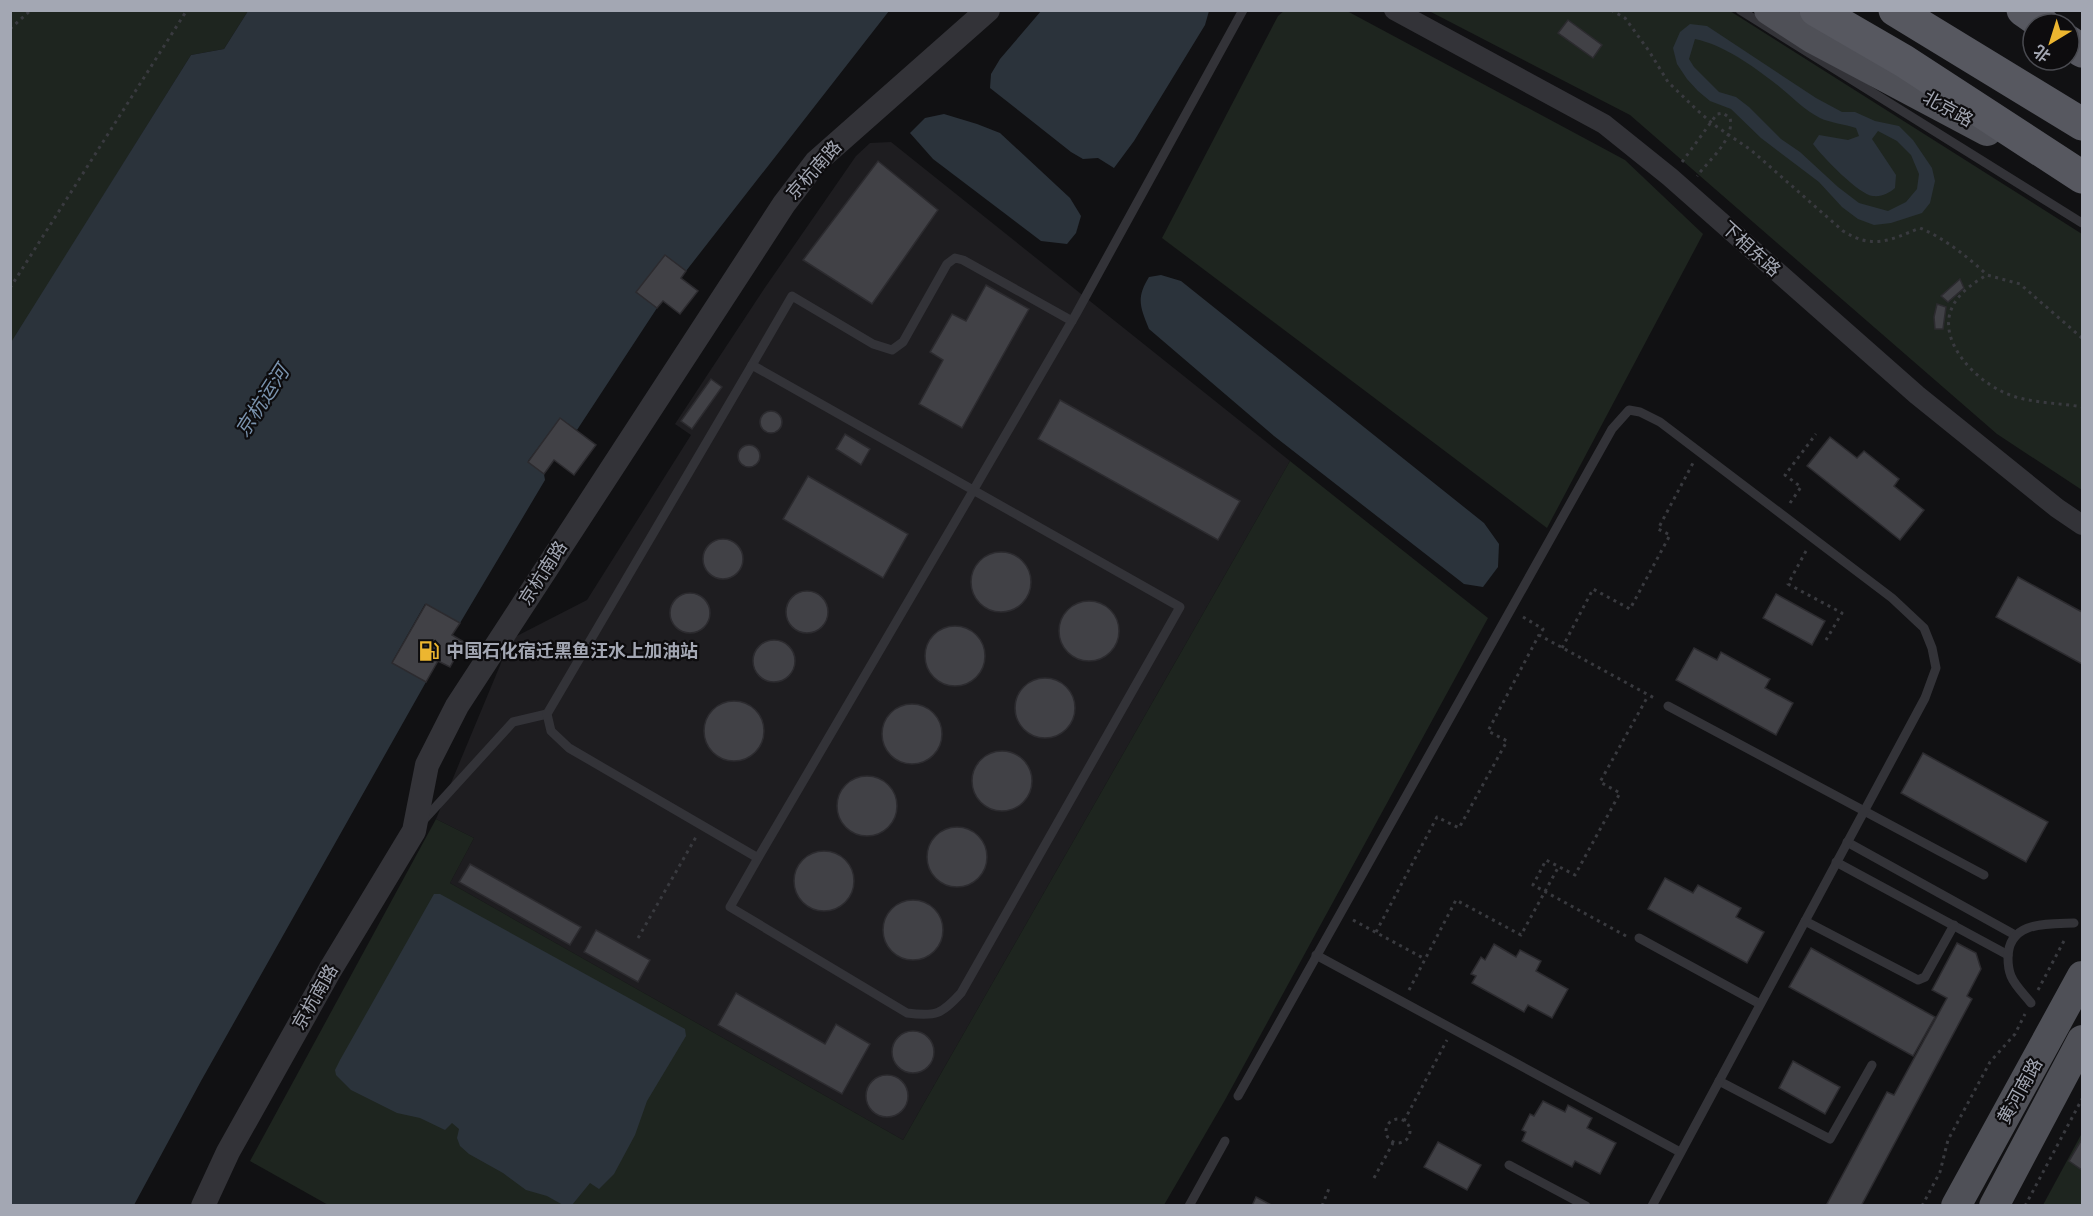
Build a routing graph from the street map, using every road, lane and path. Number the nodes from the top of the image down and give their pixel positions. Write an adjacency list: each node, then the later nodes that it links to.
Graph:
1 (31, 10): 10 (path)
2 (187, 10): 22 (path)
3 (988, 10): 44 (street, 京杭南路)
4 (1243, 10): 23 (lane)
5 (1394, 10): 33 (street, 下相东路)
6 (1611, 10): 12 (path)
7 (1740, 10): 11 (lane)
8 (1769, 10): 11 (main road, 北京路)
9 (1895, 10): 13 (highway)
10 (10, 29)
11 (1813, 34): 16 (highway); 18 (main road, 北京路); 19 (lane)
12 (1710, 121): 14 (path); 14 (path); 15 (path)
13 (2082, 124)
14 (1729, 135): 17 (path); 20 (path)
15 (1680, 164)
16 (2082, 177)
17 (1696, 178)
18 (2082, 182)
19 (2082, 223)
20 (1990, 276): 21 (path); 24 (path); 26 (path)
21 (1991, 283)
22 (10, 288)
23 (1072, 321): 27 (lane); 31 (lane)
24 (2082, 338)
25 (1966, 354): 26 (path)
26 (1963, 360): 28 (path)
27 (752, 365): 31 (lane); 41 (lane)
28 (2082, 407)
29 (1816, 434): 32 (path)
30 (1698, 453): 32 (lane); 35 (lane); 38 (path)
31 (973, 490): 46 (lane); 46 (lane)
32 (1781, 514): 34 (lane)
33 (2082, 525)
34 (1813, 538): 37 (path); 42 (lane)
35 (1509, 610): 36 (path); 51 (lane)
36 (1539, 635): 38 (path); 55 (path)
37 (1826, 640)
38 (1562, 648): 39 (path)
39 (1648, 696): 40 (path); 48 (path)
40 (1668, 706): 42 (lane)
41 (547, 714): 43 (lane); 44 (lane)
42 (1864, 811): 45 (lane); 49 (lane)
43 (703, 825): 46 (lane); 57 (path)
44 (414, 831): 79 (street, 京杭南路)
45 (1847, 842): 47 (lane); 56 (lane)
46 (758, 858)
47 (1836, 862): 52 (lane); 54 (lane)
48 (1558, 866): 50 (path); 50 (path)
49 (1984, 875)
50 (1544, 891): 58 (path); 61 (path)
51 (1340, 912): 55 (path); 60 (lane)
52 (1805, 921): 54 (lane); 65 (lane)
53 (2074, 922): 56 (lane); 64 (path)
54 (1954, 926): 59 (lane)
55 (1376, 932): 61 (path)
56 (2015, 935): 59 (lane)
57 (638, 938)
58 (1639, 938): 65 (lane)
59 (2008, 954): 64 (lane)
60 (1316, 956): 63 (lane); 70 (lane)
61 (1425, 959): 63 (path)
62 (2082, 976): 85 (main road, 黄河南路)
63 (1403, 1002): 66 (lane)
64 (2031, 1003): 84 (path)
65 (1760, 1004): 69 (lane)
66 (1453, 1029): 72 (path); 75 (lane)
67 (2082, 1040): 86 (main road, 黄河南路)
68 (1872, 1065): 69 (lane)
69 (1719, 1081): 75 (lane)
70 (1238, 1096)
71 (2082, 1099): 87 (path)
72 (1404, 1121): 74 (path); 74 (path)
73 (1226, 1142): 80 (lane)
74 (1394, 1142): 77 (path)
75 (1680, 1152): 83 (lane)
76 (1509, 1165): 82 (lane)
77 (1374, 1178)
78 (1330, 1186): 81 (path)
79 (203, 1206)
80 (1189, 1206)
81 (1322, 1206)
82 (1586, 1206)
83 (1652, 1206)
84 (1922, 1206)
85 (1956, 1206)
86 (1994, 1206)
87 (2025, 1206)

